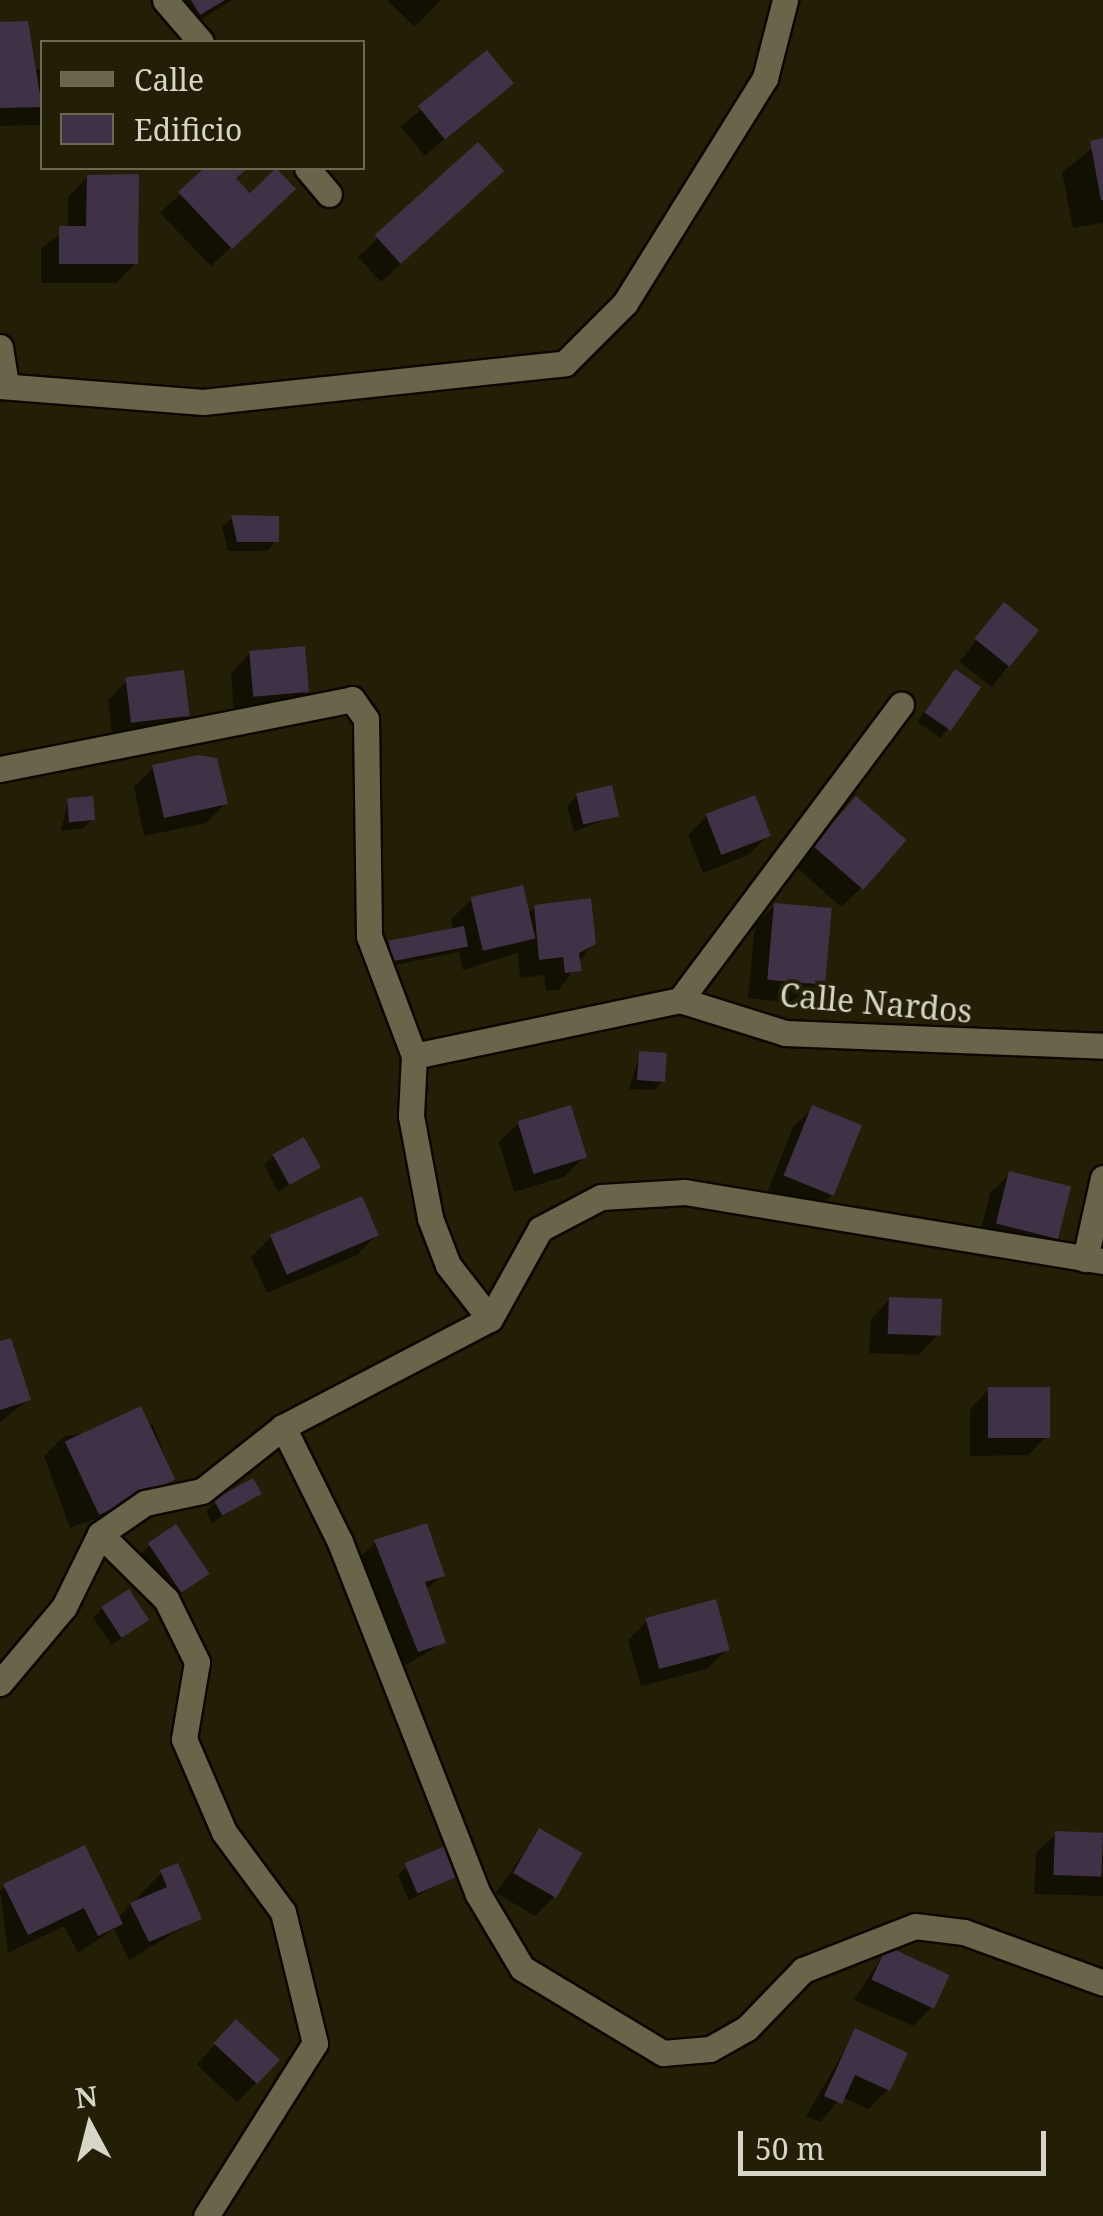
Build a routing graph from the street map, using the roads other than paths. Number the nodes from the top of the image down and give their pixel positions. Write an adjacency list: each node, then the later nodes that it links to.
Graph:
1 (166, 0): 3 (street)
2 (786, 0): 7 (street)
3 (199, 40)
4 (308, 170): 5 (street)
5 (329, 194)
6 (0, 347): 7 (street)
7 (3, 385)
8 (901, 704): 10 (street)
9 (0, 769): 12 (street)
10 (680, 1000): 11 (street, Calle Nardos); 12 (street, Calle Nardos)
11 (1103, 1046)
12 (414, 1056): 15 (street)
13 (1103, 1178): 14 (street)
14 (1094, 1260): 15 (street)
15 (490, 1319): 16 (street)
16 (283, 1427): 17 (street); 19 (street)
17 (100, 1534): 18 (street); 20 (street)
18 (0, 1683)
19 (1103, 1984)
20 (206, 2216)

